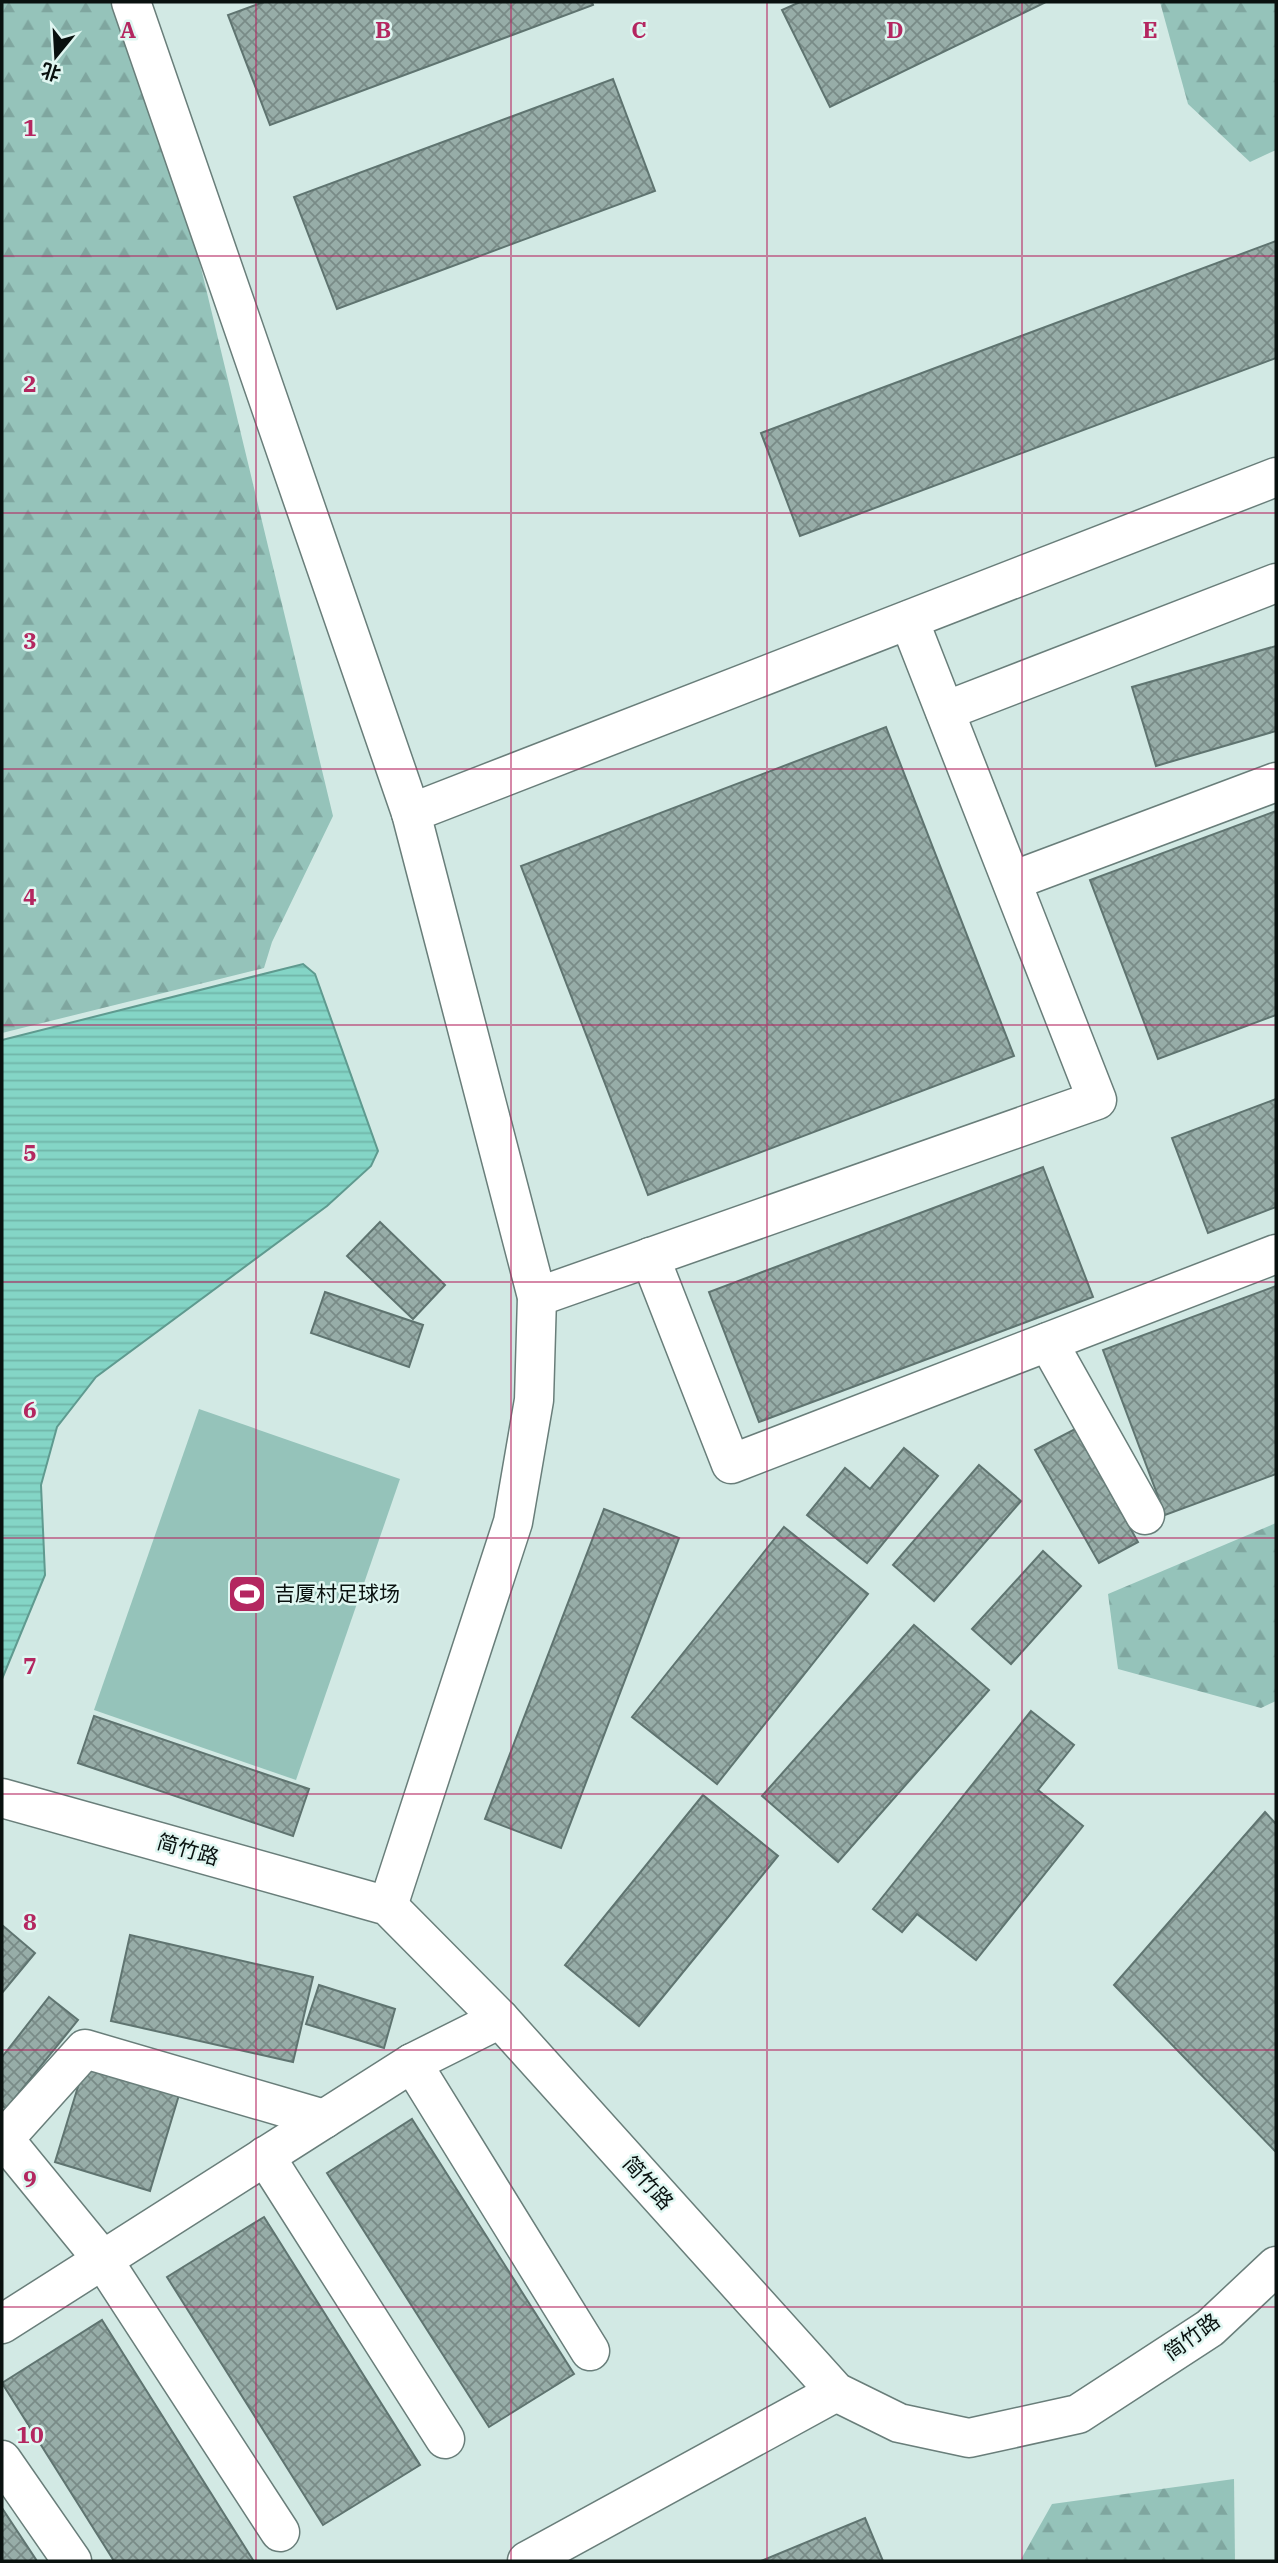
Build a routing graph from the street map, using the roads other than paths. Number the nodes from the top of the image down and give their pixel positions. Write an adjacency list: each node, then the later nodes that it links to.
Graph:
1 (131, 2): 7 (street)
2 (1276, 477): 4 (street)
3 (1276, 583): 5 (street)
4 (909, 620): 5 (street); 7 (street)
5 (945, 711): 8 (street)
6 (1276, 782): 8 (street)
7 (411, 813): 11 (street)
8 (1012, 881): 10 (street)
9 (1276, 1254): 12 (street)
10 (650, 1257): 11 (street); 12 (street)
11 (537, 1297): 15 (street)
12 (1048, 1342): 13 (street)
13 (1145, 1515)
14 (7, 1808): 15 (street, 简竹路)
15 (388, 1906): 16 (street, 简竹路)
16 (500, 2019): 17 (street); 24 (street, 简竹路)
17 (412, 2063): 18 (street); 23 (street)
18 (324, 2119): 19 (street); 20 (street)
19 (265, 2157): 20 (street); 25 (street)
20 (103, 2260): 22 (street); 27 (street)
21 (1276, 2266): 24 (street, 简竹路)
22 (2, 2324)
23 (590, 2351)
24 (836, 2392): 29 (street)
25 (445, 2439)
26 (2, 2460): 28 (street)
27 (279, 2532)
28 (72, 2561)
29 (527, 2561)

